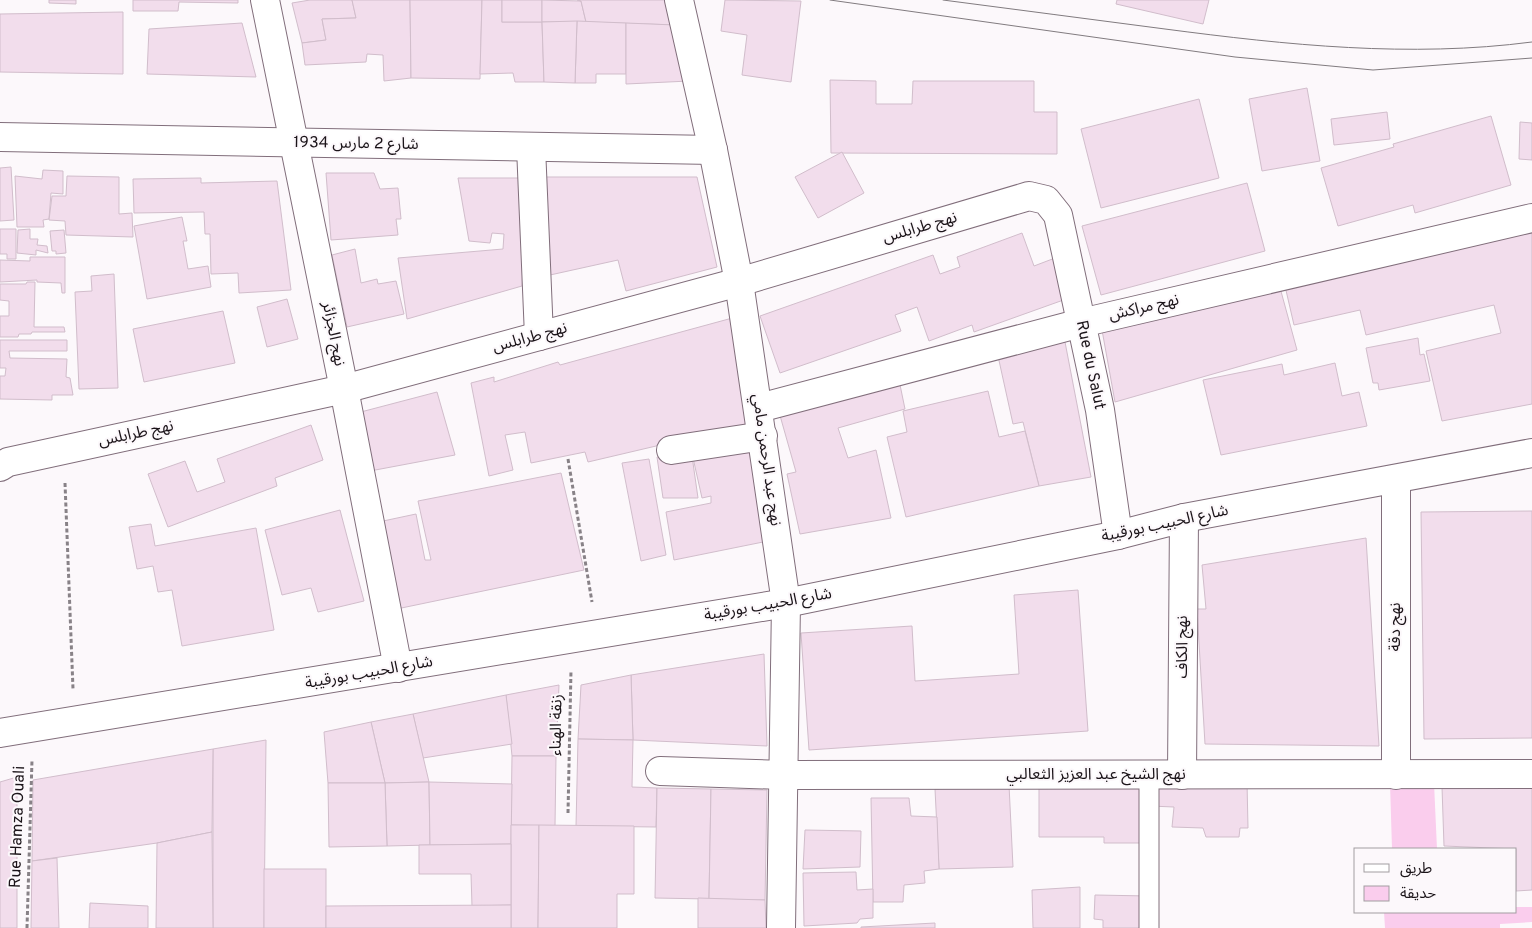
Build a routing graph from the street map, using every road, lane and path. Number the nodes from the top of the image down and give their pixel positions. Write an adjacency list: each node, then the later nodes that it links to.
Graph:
1 (264, 0): 4 (street, نهج الجزائر)
2 (678, 0): 6 (street, نهج عبد الرحمن مامي)
3 (0, 137): 4 (street, شارع 2 مارس 1934)
4 (294, 142): 5 (street, شارع 2 مارس 1934); 12 (street, نهج الجزائر)
5 (531, 147): 6 (street, شارع 2 مارس 1934); 11 (street)
6 (713, 150): 9 (street, نهج عبد الرحمن مامي)
7 (1046, 200): 9 (street, نهج طرابلس); 10 (street, Rue du Salut)
8 (1532, 218): 10 (street, نهج مراكش)
9 (739, 282): 11 (street, نهج طرابلس); 13 (street, نهج عبد الرحمن مامي)
10 (1081, 323): 13 (street, نهج مراكش); 22 (street, Rue du Salut)
11 (539, 336): 12 (street, نهج طرابلس)
12 (344, 389): 15 (street, نهج طرابلس); 25 (street, نهج الجزائر)
13 (759, 408): 14 (street, نهج عبد الرحمن مامي)
14 (763, 436): 16 (street); 23 (street, نهج عبد الرحمن مامي)
15 (63, 450): 19 (street, نهج طرابلس); 26 (path)
16 (671, 450)
17 (1532, 453): 20 (street, شارع الحبيب بورقيبة)
18 (568, 459): 24 (path, زنقة الهناء)
19 (3, 463)
20 (1396, 480): 21 (street, شارع الحبيب بورقيبة); 34 (street, نهج دقة)
21 (1184, 518): 22 (street, شارع الحبيب بورقيبة); 33 (street, نهج الكاف)
22 (1118, 535): 23 (street, شارع الحبيب بورقيبة)
23 (786, 603): 24 (street, شارع الحبيب بورقيبة); 31 (street, نهج عبد الرحمن مامي)
24 (585, 635): 25 (street, شارع الحبيب بورقيبة); 35 (path, زنقة الهناء)
25 (398, 668): 26 (street, شارع الحبيب بورقيبة)
26 (74, 720): 27 (street, شارع الحبيب بورقيبة)
27 (33, 727): 28 (street, شارع الحبيب بورقيبة); 36 (path, Rue Hamza Ouali)
28 (0, 734)
29 (660, 771): 31 (street, نهج الشيخ عبد العزيز الثعالبي)
30 (1532, 774): 34 (street, نهج الشيخ عبد العزيز الثعالبي)
31 (783, 775): 32 (street, نهج الشيخ عبد العزيز الثعالبي); 37 (street, نهج عبد الرحمن مامي)
32 (1149, 775): 33 (street, نهج الشيخ عبد العزيز الثعالبي); 38 (lane)
33 (1182, 775): 34 (street, نهج الشيخ عبد العزيز الثعالبي)
34 (1396, 775)
35 (568, 813)
36 (27, 928)
37 (781, 928)
38 (1150, 928)

